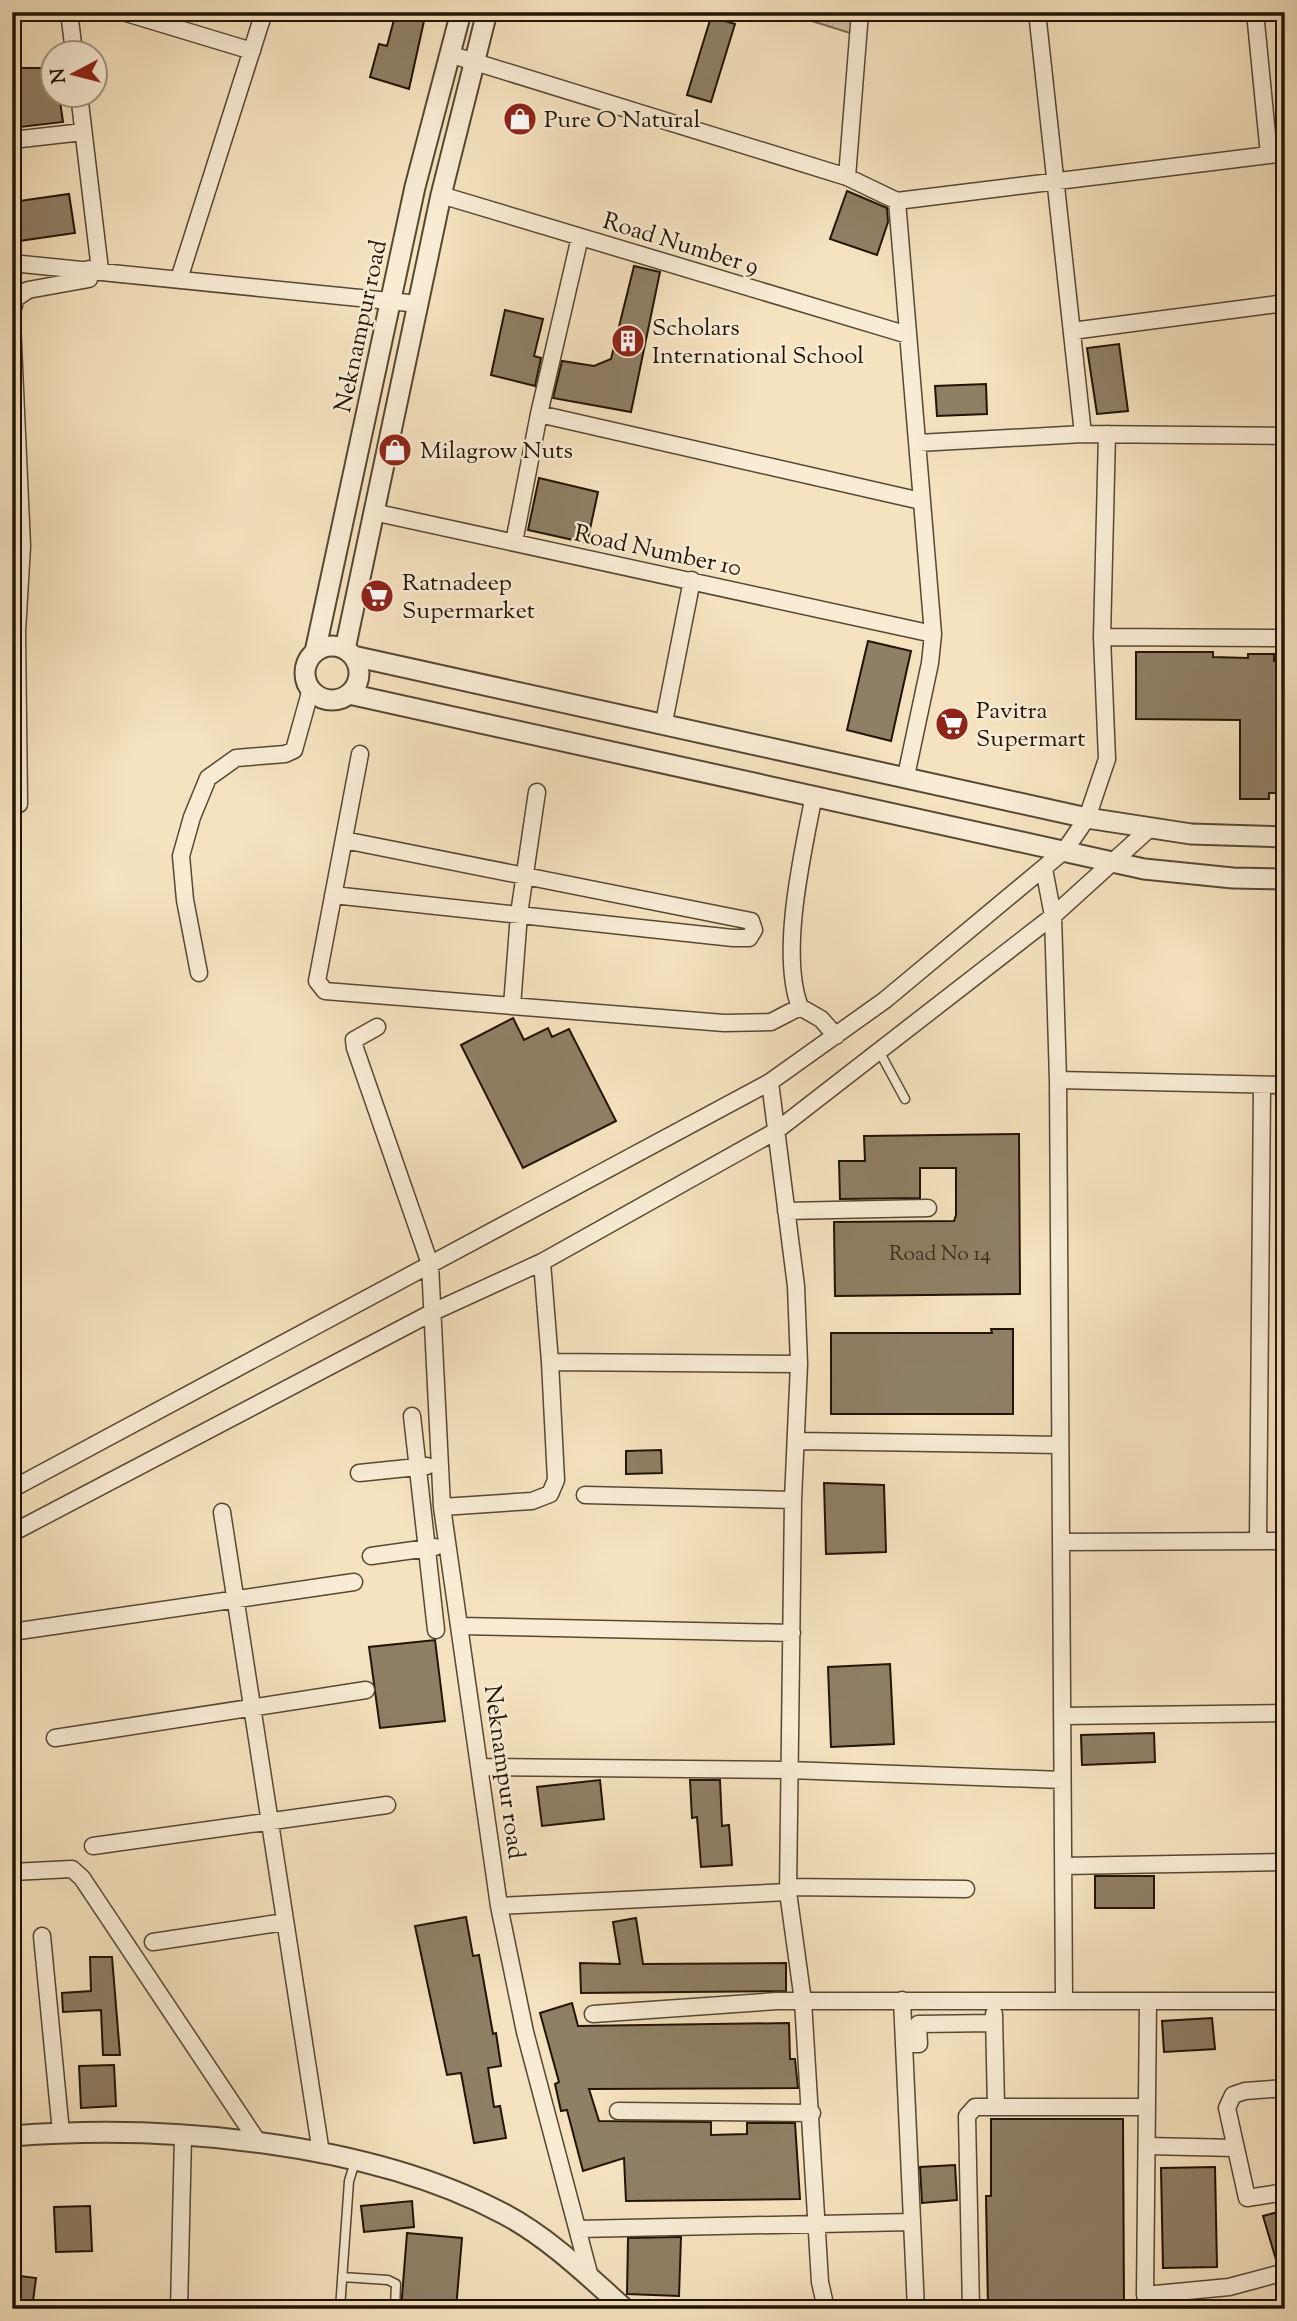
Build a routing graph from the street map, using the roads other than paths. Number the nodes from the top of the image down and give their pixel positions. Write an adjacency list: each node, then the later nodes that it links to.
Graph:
1 (69, 12): 9 (street)
2 (123, 12): 10 (street)
3 (264, 12): 10 (street)
4 (461, 12): 11 (street, Neknampur road)
5 (487, 12): 12 (street)
6 (860, 12): 17 (street)
7 (1037, 12): 18 (street)
8 (1255, 12): 16 (street)
9 (72, 38)
10 (252, 51): 24 (street)
11 (449, 54): 12 (street); 25 (street, Neknampur road)
12 (473, 62): 17 (street); 19 (street)
13 (80, 108): 14 (street)
14 (83, 132): 15 (street); 23 (street)
15 (12, 140)
16 (1277, 154): 18 (street)
17 (847, 177): 20 (street)
18 (1056, 181): 20 (street); 30 (street)
19 (441, 195): 21 (street, Road Number 9); 27 (street)
20 (897, 201): 31 (street)
21 (580, 237): 31 (street, Road Number 9); 32 (street)
22 (12, 263): 23 (street)
23 (95, 270): 24 (street); 28 (street)
24 (179, 279): 25 (street)
25 (390, 301): 27 (street); 44 (street, Neknampur road)
26 (1285, 303): 30 (street)
27 (419, 304): 38 (street)
28 (12, 312)
29 (12, 322): 53 (street)
30 (1072, 331): 33 (street)
31 (908, 335): 36 (street)
32 (539, 414): 37 (street); 39 (street)
33 (1083, 434): 34 (street); 36 (street)
34 (1107, 435): 35 (street); 42 (street)
35 (1285, 436)
36 (918, 443): 37 (street)
37 (921, 501): 41 (street)
38 (373, 512): 39 (street, Road Number 10); 45 (street)
39 (514, 542): 40 (street, Road Number 10)
40 (692, 580): 41 (street, Road Number 10); 48 (street)
41 (933, 634): 50 (street)
42 (1102, 638): 43 (street); 54 (street)
43 (1285, 638)
44 (315, 652): 45 (street); 46 (street)
45 (349, 653): 47 (street); 48 (street)
46 (311, 689): 47 (street); 66 (street)
47 (349, 694): 52 (street)
48 (664, 722): 50 (street)
49 (360, 754): 57 (street)
50 (906, 776): 54 (street)
51 (537, 792): 61 (street)
52 (814, 794): 58 (street); 68 (street)
53 (19, 804)
54 (1087, 818): 55 (street); 58 (street)
55 (1149, 829): 56 (street); 59 (street)
56 (1285, 837)
57 (344, 840): 61 (street); 63 (street)
58 (1065, 849): 59 (street); 60 (street)
59 (1113, 862): 62 (street); 65 (street)
60 (1044, 869): 65 (street); 70 (street)
61 (525, 876): 64 (street); 64 (street)
62 (1285, 879)
63 (333, 895): 64 (street); 67 (street)
64 (519, 914): 67 (street)
65 (1053, 916): 71 (street); 72 (street)
66 (199, 973)
67 (512, 1006): 68 (street)
68 (800, 1007): 70 (street)
69 (377, 1027): 81 (street, Neknampur road)
70 (836, 1036): 73 (street)
71 (879, 1051): 76 (lane); 77 (street)
72 (1058, 1080): 74 (street); 87 (street)
73 (770, 1082): 77 (street); 81 (street)
74 (1262, 1085): 75 (street); 97 (street)
75 (1285, 1085)
76 (905, 1099)
77 (776, 1131): 79 (street); 80 (street)
78 (928, 1208): 79 (street)
79 (786, 1211): 84 (street)
80 (542, 1262): 82 (street); 83 (street)
81 (430, 1264): 82 (street, Neknampur road); 91 (street)
82 (433, 1312): 88 (street, Neknampur road); 96 (street)
83 (550, 1362): 84 (street); 94 (street)
84 (799, 1364): 86 (street)
85 (412, 1416): 89 (street)
86 (797, 1441): 87 (street); 93 (street)
87 (1060, 1445): 99 (street)
88 (440, 1464): 89 (street); 94 (street, Neknampur road)
89 (418, 1467): 90 (street); 101 (street)
90 (359, 1473)
91 (12, 1489)
92 (585, 1495): 93 (street)
93 (793, 1500): 108 (street)
94 (442, 1507): 100 (street, Neknampur road)
95 (222, 1513): 104 (street)
96 (12, 1532)
97 (1258, 1541): 98 (street); 99 (street)
98 (1285, 1541)
99 (1062, 1542): 112 (street)
100 (447, 1545): 101 (street); 105 (street, Neknampur road)
101 (427, 1548): 102 (street); 106 (street)
102 (371, 1556)
103 (354, 1582): 104 (street)
104 (235, 1601): 107 (street); 110 (street)
105 (460, 1626): 108 (street); 114 (street, Neknampur road)
106 (436, 1630)
107 (12, 1632)
108 (792, 1633): 115 (street)
109 (366, 1690): 110 (street)
110 (252, 1707): 113 (street); 118 (street)
111 (1285, 1713): 112 (street)
112 (1062, 1716): 116 (street)
113 (55, 1738)
114 (479, 1767): 115 (street); 125 (street, Neknampur road)
115 (789, 1770): 116 (street); 123 (street)
116 (1062, 1780): 121 (street)
117 (387, 1805): 118 (street)
118 (269, 1821): 119 (street); 126 (street)
119 (93, 1846)
120 (1285, 1862): 121 (street)
121 (1063, 1866): 132 (street)
122 (12, 1872): 146 (street)
123 (788, 1889): 124 (street); 125 (street); 130 (street)
124 (967, 1889)
125 (499, 1906): 154 (street, Neknampur road)
126 (285, 1922): 128 (street); 149 (street)
127 (43, 1936): 143 (street)
128 (153, 1942)
129 (902, 2000): 130 (street); 131 (street); 137 (street)
130 (803, 2001): 135 (street); 142 (street)
131 (993, 2001): 132 (street); 136 (street)
132 (1064, 2001): 134 (street)
133 (1285, 2001): 134 (street)
134 (1148, 2002): 140 (street)
135 (593, 2014)
136 (994, 2023): 137 (street); 139 (street)
137 (904, 2044): 152 (street)
138 (1285, 2088): 148 (street)
139 (996, 2107): 140 (street); 164 (street)
140 (1147, 2107): 147 (street)
141 (618, 2111): 142 (street)
142 (812, 2113): 153 (street)
143 (61, 2132): 144 (street); 145 (street)
144 (12, 2136)
145 (183, 2136): 146 (street); 159 (street)
146 (258, 2142): 149 (street)
147 (1147, 2146): 148 (street); 155 (street)
148 (1236, 2148): 151 (street)
149 (321, 2154): 150 (street)
150 (355, 2162): 156 (lane); 157 (street)
151 (1285, 2192)
152 (912, 2222): 153 (street); 163 (street)
153 (817, 2224): 154 (street); 162 (street)
154 (578, 2229): 157 (street, Neknampur road)
155 (1285, 2272)
156 (342, 2277): 158 (lane); 160 (lane)
157 (590, 2277): 161 (street)
158 (395, 2307)
159 (180, 2309)
160 (340, 2309)
161 (625, 2309)
162 (826, 2309)
163 (916, 2309)
164 (971, 2309)

